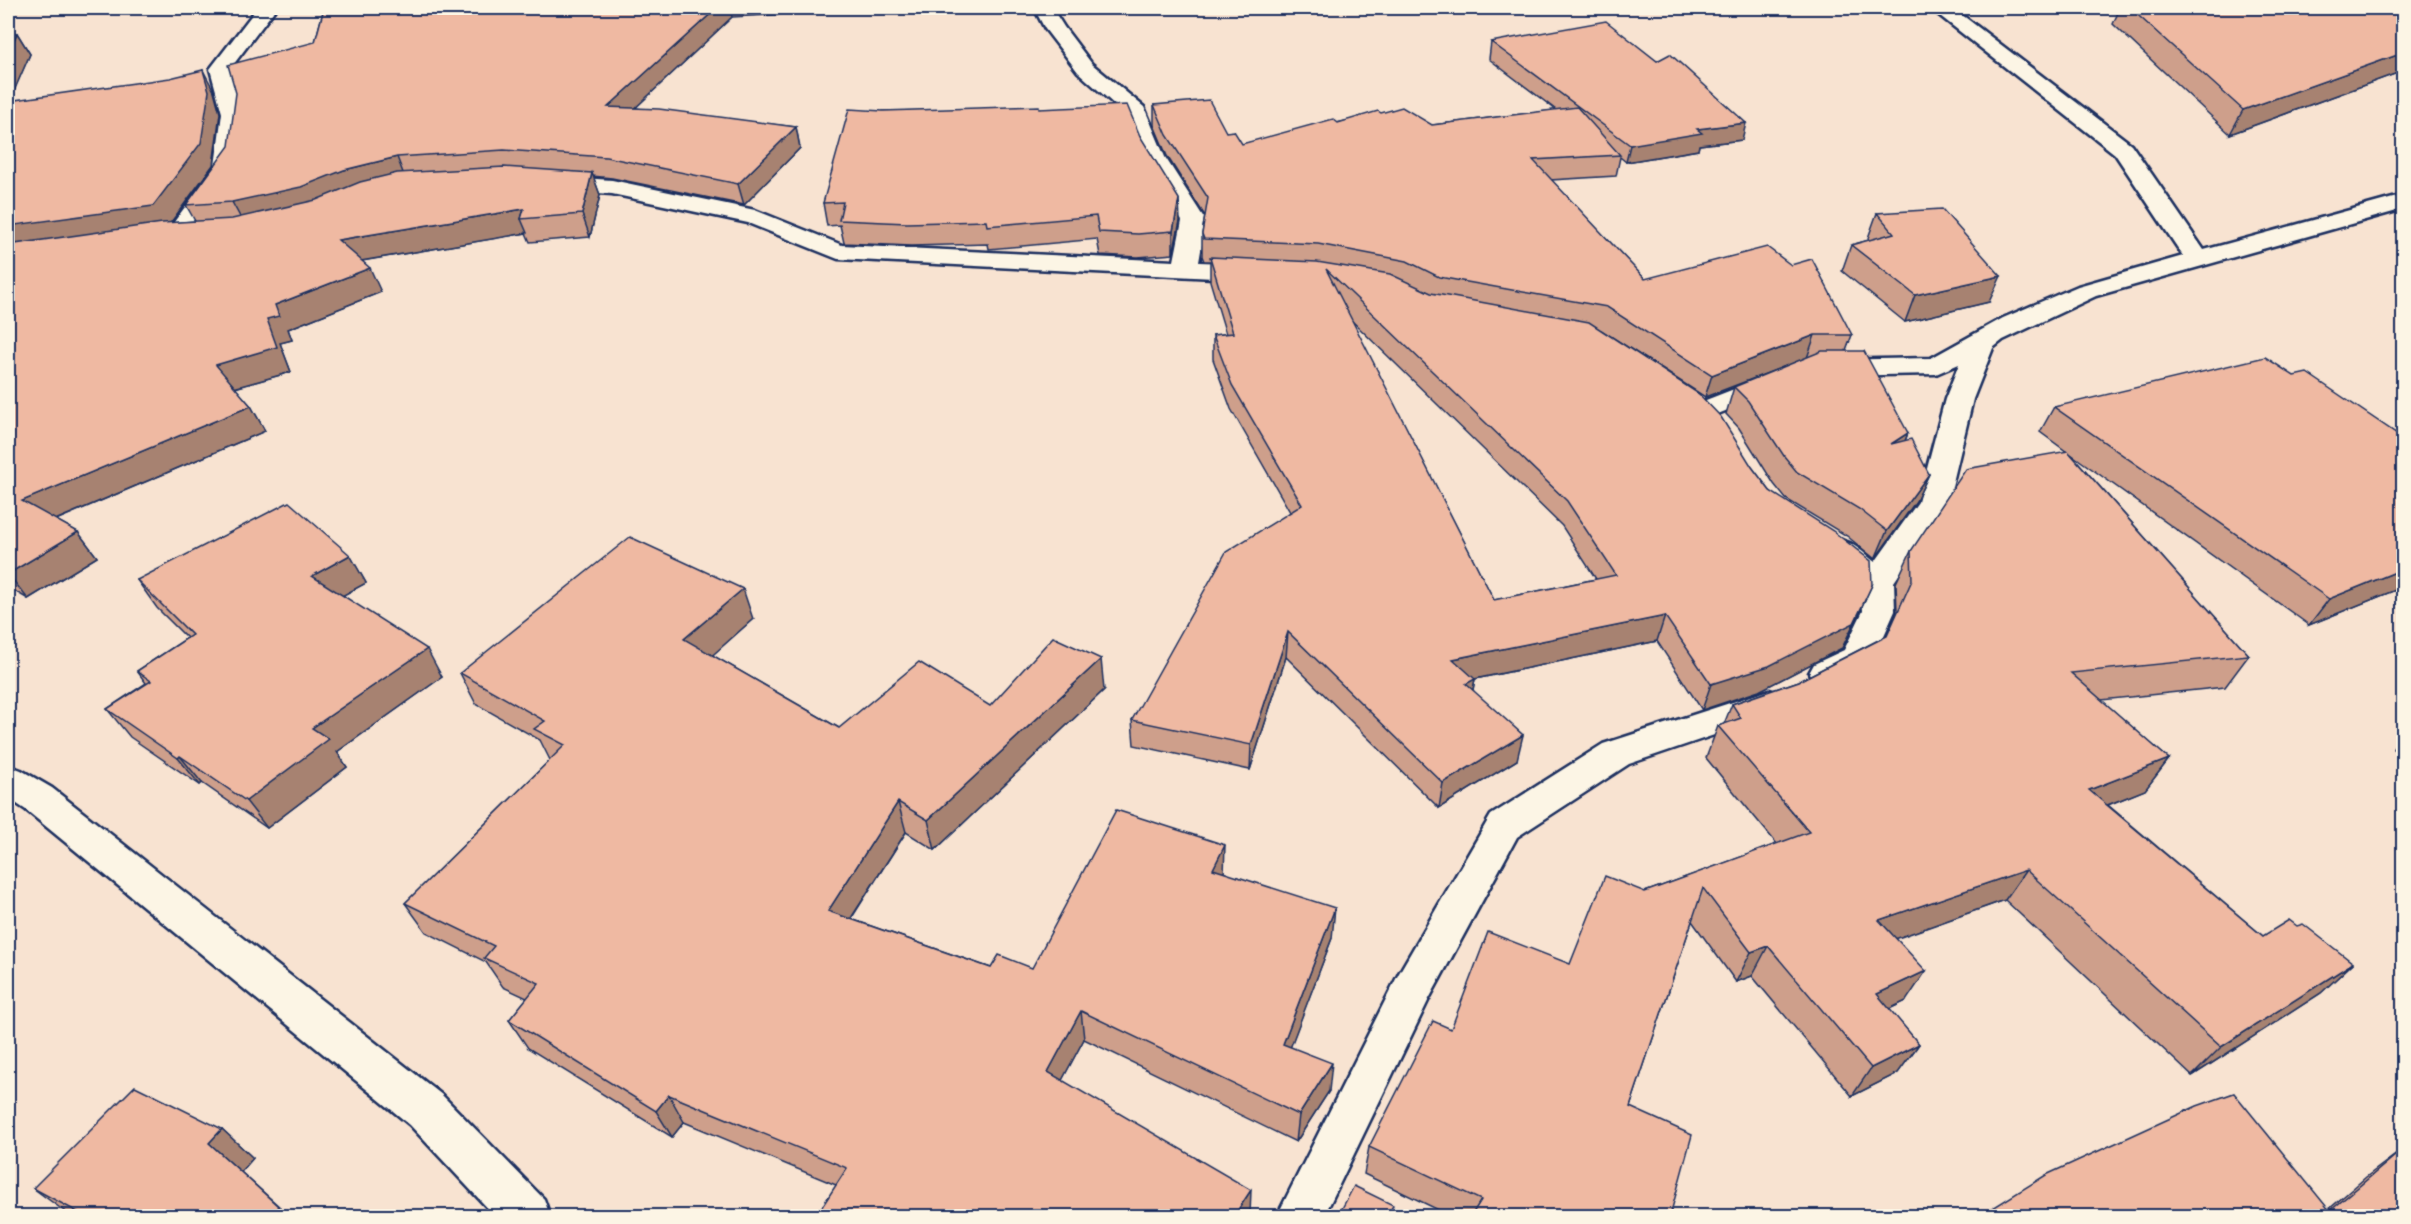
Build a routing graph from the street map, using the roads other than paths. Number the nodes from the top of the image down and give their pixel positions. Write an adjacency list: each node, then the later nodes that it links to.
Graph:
1 (266, 8): 6 (street)
2 (1043, 8): 8 (street)
3 (1942, 8): 7 (street)
4 (523, 181): 8 (street)
5 (2403, 202): 7 (street)
6 (210, 235)
7 (2197, 258): 10 (street)
8 (1185, 268): 9 (street)
9 (1280, 274)
10 (2012, 324): 11 (street); 13 (street)
11 (1727, 435)
12 (1815, 534): 13 (street)
13 (1878, 581): 16 (street)
14 (8, 780): 15 (street)
15 (527, 1216)
16 (1300, 1216)

